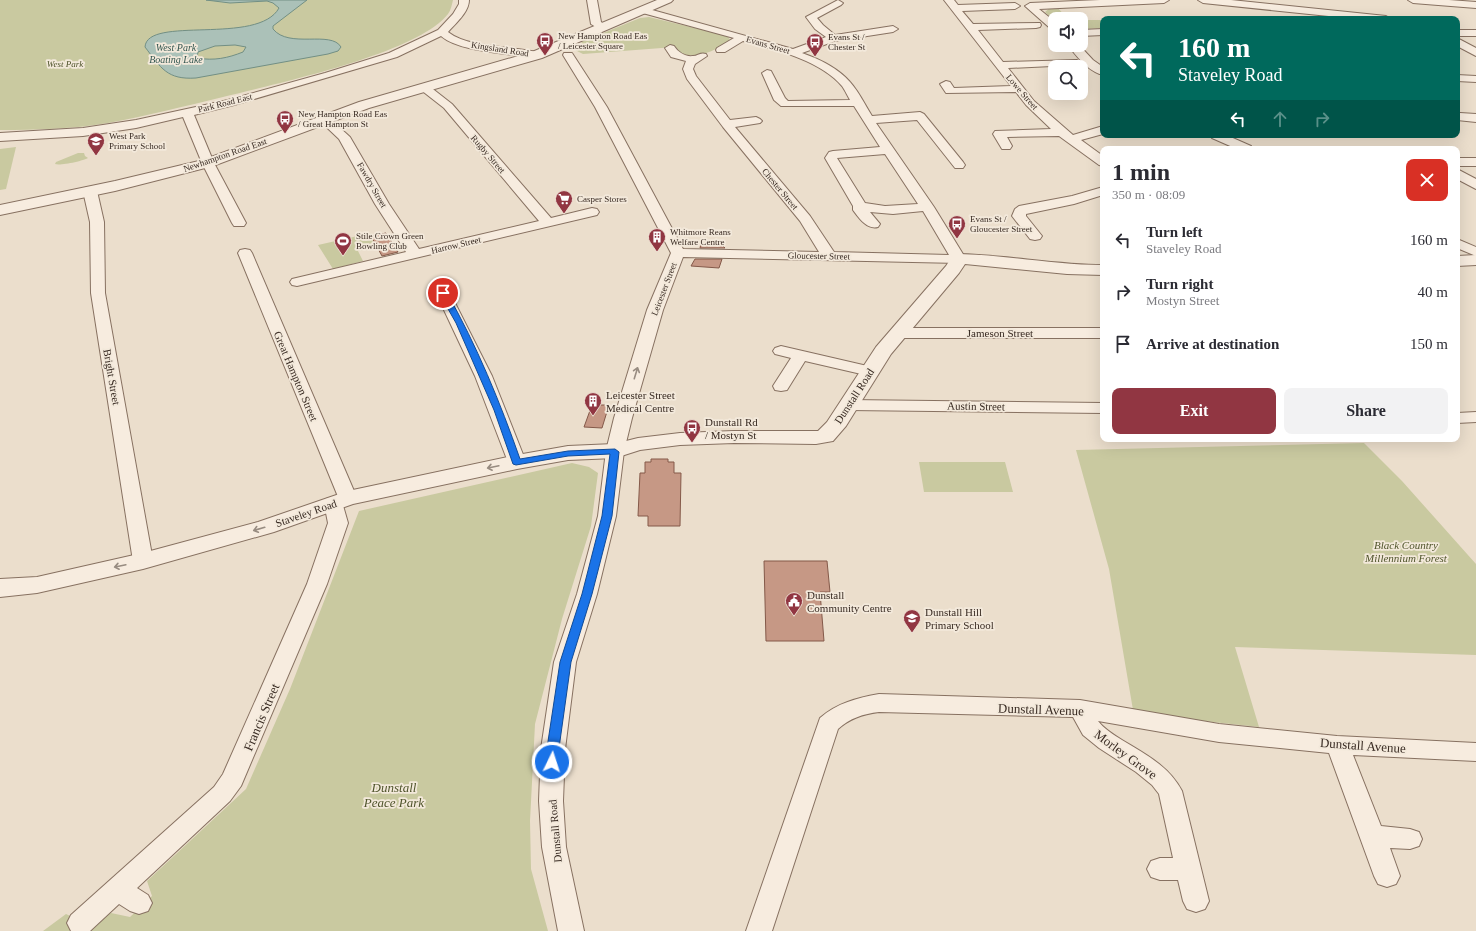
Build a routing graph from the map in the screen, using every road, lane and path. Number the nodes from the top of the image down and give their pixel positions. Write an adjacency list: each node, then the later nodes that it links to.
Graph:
1 (464, 0): 22 (street, Park Road East)
2 (592, 0): 19 (street)
3 (667, 0): 14 (street, Newhampton Road East)
4 (1164, 0): 7 (street, Lowe Street)
5 (1203, 0): 8 (street)
6 (1413, 0): 12 (street)
7 (1109, 1): 11 (street, Lowe Street)
8 (1240, 2): 13 (street)
9 (838, 3): 28 (street)
10 (952, 4): 11 (street, Lowe Street); 20 (street, Lowe Street)
11 (1022, 4): 17 (street)
12 (1476, 5)
13 (1271, 7): 15 (street); 16 (street)
14 (642, 10): 19 (street, Newhampton Road East); 27 (street, Evans Street)
15 (1276, 16)
16 (1357, 16)
17 (1048, 22)
18 (1036, 25): 20 (street)
19 (603, 27): 35 (street, Newhampton Road East)
20 (970, 27): 38 (street, Lowe Street)
21 (893, 28): 28 (street)
22 (442, 32): 35 (street, Kingsland Road); 47 (street, Park Road East)
23 (1100, 32): 24 (street)
24 (1088, 33)
25 (1476, 33): 26 (street)
26 (1460, 34)
27 (741, 37): 31 (street); 32 (street, Evans Street)
28 (833, 38): 32 (street)
29 (1460, 43): 34 (street)
30 (670, 48): 53 (street, Chester Street)
31 (721, 50)
32 (794, 52): 46 (street, Evans Street)
33 (1080, 52): 39 (street)
34 (1476, 53)
35 (537, 55): 44 (street, Newhampton Road East)
36 (568, 55): 80 (street, Leicester Street)
37 (1048, 63): 38 (street)
38 (1000, 65): 45 (street, Lowe Street)
39 (1100, 70)
40 (767, 73): 46 (street)
41 (1460, 78): 42 (street)
42 (1476, 79)
43 (946, 84): 45 (street)
44 (425, 88): 50 (street, Newhampton Road East); 75 (street, Rugby Street)
45 (1018, 89): 55 (street, Lowe Street)
46 (858, 103): 51 (street, Evans Street)
47 (188, 113): 56 (street, Park Road East); 64 (street)
48 (1460, 117): 49 (street)
49 (1476, 118)
50 (324, 119): 64 (street, Newhampton Road East); 82 (street, Fawdry Street)
51 (868, 120): 60 (street, Evans Street); 65 (street)
52 (757, 121): 53 (street)
53 (727, 124): 83 (street, Chester Street)
54 (1100, 130): 55 (street)
55 (1066, 135): 58 (street); 61 (street, Lowe Street)
56 (0, 137)
57 (1223, 138): 59 (street)
58 (1006, 146)
59 (1240, 146)
60 (887, 150): 70 (street); 71 (street, Evans Street)
61 (1100, 160)
62 (1460, 162): 63 (street)
63 (1476, 162)
64 (208, 163): 68 (street, Newhampton Road East); 74 (street)
65 (959, 166)
66 (1460, 175): 67 (street)
67 (1476, 185)
68 (90, 191): 72 (street, Newhampton Road East); 103 (street, Bright Street)
69 (1100, 192): 77 (street)
70 (860, 206): 71 (street); 76 (street)
71 (927, 207): 84 (street, Evans Street)
72 (0, 210)
73 (592, 212): 75 (street, Harrow Street)
74 (239, 223)
75 (548, 223): 82 (street, Harrow Street)
76 (873, 224)
77 (1035, 236)
78 (1460, 245): 79 (street)
79 (1476, 252)
80 (678, 253): 83 (street, Gloucester Street); 100 (street, Leicester Street, one-way to 80)
81 (245, 254): 102 (street, Great Hampton Street)
82 (415, 254): 88 (street, Harrow Street)
83 (829, 256): 84 (street, Gloucester Street)
84 (959, 259): 87 (street); 90 (street, Dunstall Road)
85 (1476, 260): 86 (street)
86 (1460, 261)
87 (1100, 270)
88 (297, 282)
89 (443, 293): 101 (street)
90 (898, 333): 91 (street, Jameson Street); 94 (street, Dunstall Road)
91 (1100, 333)
92 (781, 351): 93 (street)
93 (800, 356): 94 (street); 95 (street)
94 (870, 371): 96 (street, Dunstall Road)
95 (781, 386)
96 (849, 405): 97 (street, Austin Street); 100 (street, Dunstall Road)
97 (1100, 408)
98 (1460, 408): 99 (street)
99 (1467, 418)
100 (615, 452): 101 (street, Staveley Road); 117 (street, Dunstall Road)
101 (516, 462): 102 (street, Staveley Road, one-way to 102)
102 (341, 501): 103 (street, Staveley Road, one-way to 103); 113 (street, Francis Street)
103 (143, 561): 104 (street, Staveley Road, one-way to 104)
104 (0, 588)
105 (1080, 710): 106 (street, Dunstall Avenue); 111 (street, Morley Grove); 118 (street, Dunstall Avenue)
106 (1337, 745): 107 (street, Dunstall Avenue); 108 (street)
107 (1476, 752)
108 (1373, 836): 109 (street); 112 (street)
109 (1410, 839)
110 (1160, 868): 111 (street)
111 (1188, 869): 114 (street, Morley Grove)
112 (1387, 876)
113 (117, 889): 115 (street); 116 (street, Francis Street)
114 (1196, 901)
115 (139, 903)
116 (80, 923)
117 (571, 931)
118 (759, 931)

